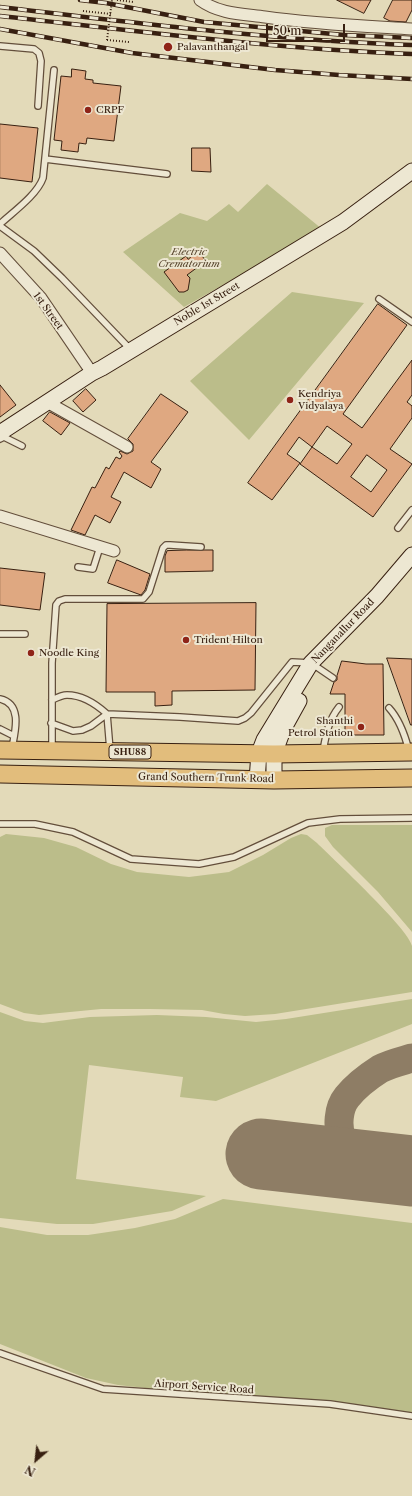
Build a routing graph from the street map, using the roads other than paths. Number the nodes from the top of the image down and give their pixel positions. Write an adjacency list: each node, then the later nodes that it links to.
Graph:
1 (200, 0): 2 (street)
2 (412, 29)
3 (0, 46): 5 (lane)
4 (54, 70): 6 (lane)
5 (38, 106)
6 (45, 158): 8 (lane); 9 (lane)
7 (412, 171): 13 (street, Noble 1st Street)
8 (167, 174)
9 (0, 225): 13 (lane)
10 (0, 253): 14 (street, 1st Street)
11 (379, 299): 12 (lane)
12 (412, 322)
13 (131, 350): 14 (street, Noble 1st Street)
14 (92, 373): 15 (street, Noble 1st Street)
15 (47, 402): 16 (street, Noble 1st Street); 19 (street)
16 (0, 433)
17 (0, 439): 18 (lane)
18 (22, 446)
19 (127, 447)
20 (412, 510): 22 (lane)
21 (0, 516): 23 (street)
22 (398, 528)
23 (100, 546): 25 (street); 27 (lane)
24 (201, 547): 35 (lane)
25 (114, 550)
26 (412, 555): 29 (street, Nanganallur Road)
27 (78, 567)
28 (412, 568): 29 (street, Nanganallur Road)
29 (394, 582): 32 (street, Nanganallur Road)
30 (0, 634): 31 (lane)
31 (25, 634)
32 (315, 666): 33 (lane); 38 (lane); 46 (street, Nanganallur Road)
33 (333, 678)
34 (0, 699): 41 (lane)
35 (52, 700): 38 (lane); 39 (lane)
36 (339, 707): 45 (lane)
37 (389, 708): 44 (lane)
38 (107, 714): 39 (lane); 43 (lane)
39 (51, 723): 42 (lane)
40 (0, 728): 41 (lane)
41 (8, 746): 42 (main road, SHU88)
42 (52, 750): 43 (main road, SHU88)
43 (110, 752): 46 (main road, SHU88)
44 (411, 752): 45 (main road, SHU88)
45 (323, 753): 46 (main road, SHU88)
46 (267, 754): 49 (street); 50 (street)
47 (0, 774): 49 (main road, Grand Southern Trunk Road)
48 (412, 778): 50 (main road, Grand Southern Trunk Road)
49 (257, 780): 50 (main road, Grand Southern Trunk Road)
50 (274, 780)
51 (412, 818): 52 (lane)
52 (0, 824)
53 (0, 1353): 54 (lane, Airport Service Road)
54 (412, 1416)

